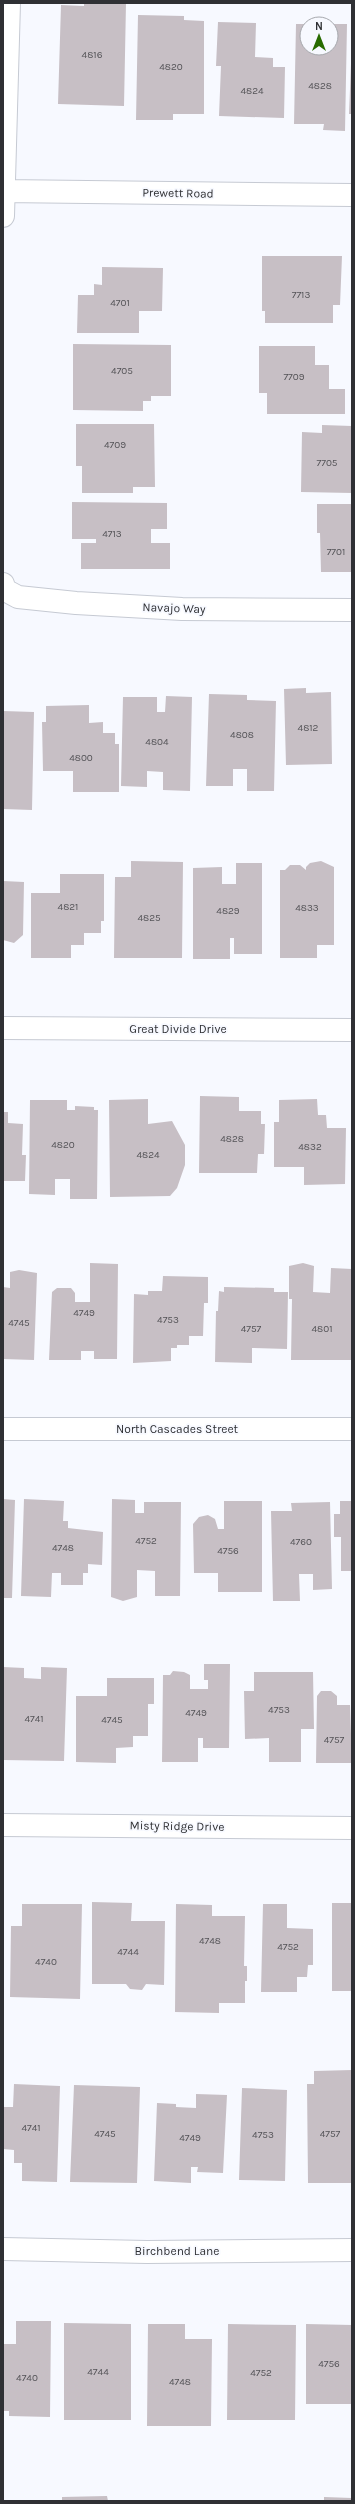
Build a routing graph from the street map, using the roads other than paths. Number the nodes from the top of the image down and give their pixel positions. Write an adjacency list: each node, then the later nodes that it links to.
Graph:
1 (9, 3): 2 (street)
2 (3, 192): 3 (street, Prewett Road); 4 (street)
3 (352, 195)
4 (3, 216)
5 (3, 584): 6 (street, Navajo Way)
6 (352, 610)
7 (3, 1028): 8 (street, Great Divide Drive)
8 (352, 1030)
9 (3, 1428): 10 (street, North Cascades Street)
10 (352, 1429)
11 (3, 1825): 12 (street, Misty Ridge Drive)
12 (352, 1828)
13 (3, 2249): 14 (street, Birchbend Lane)
14 (352, 2250)

